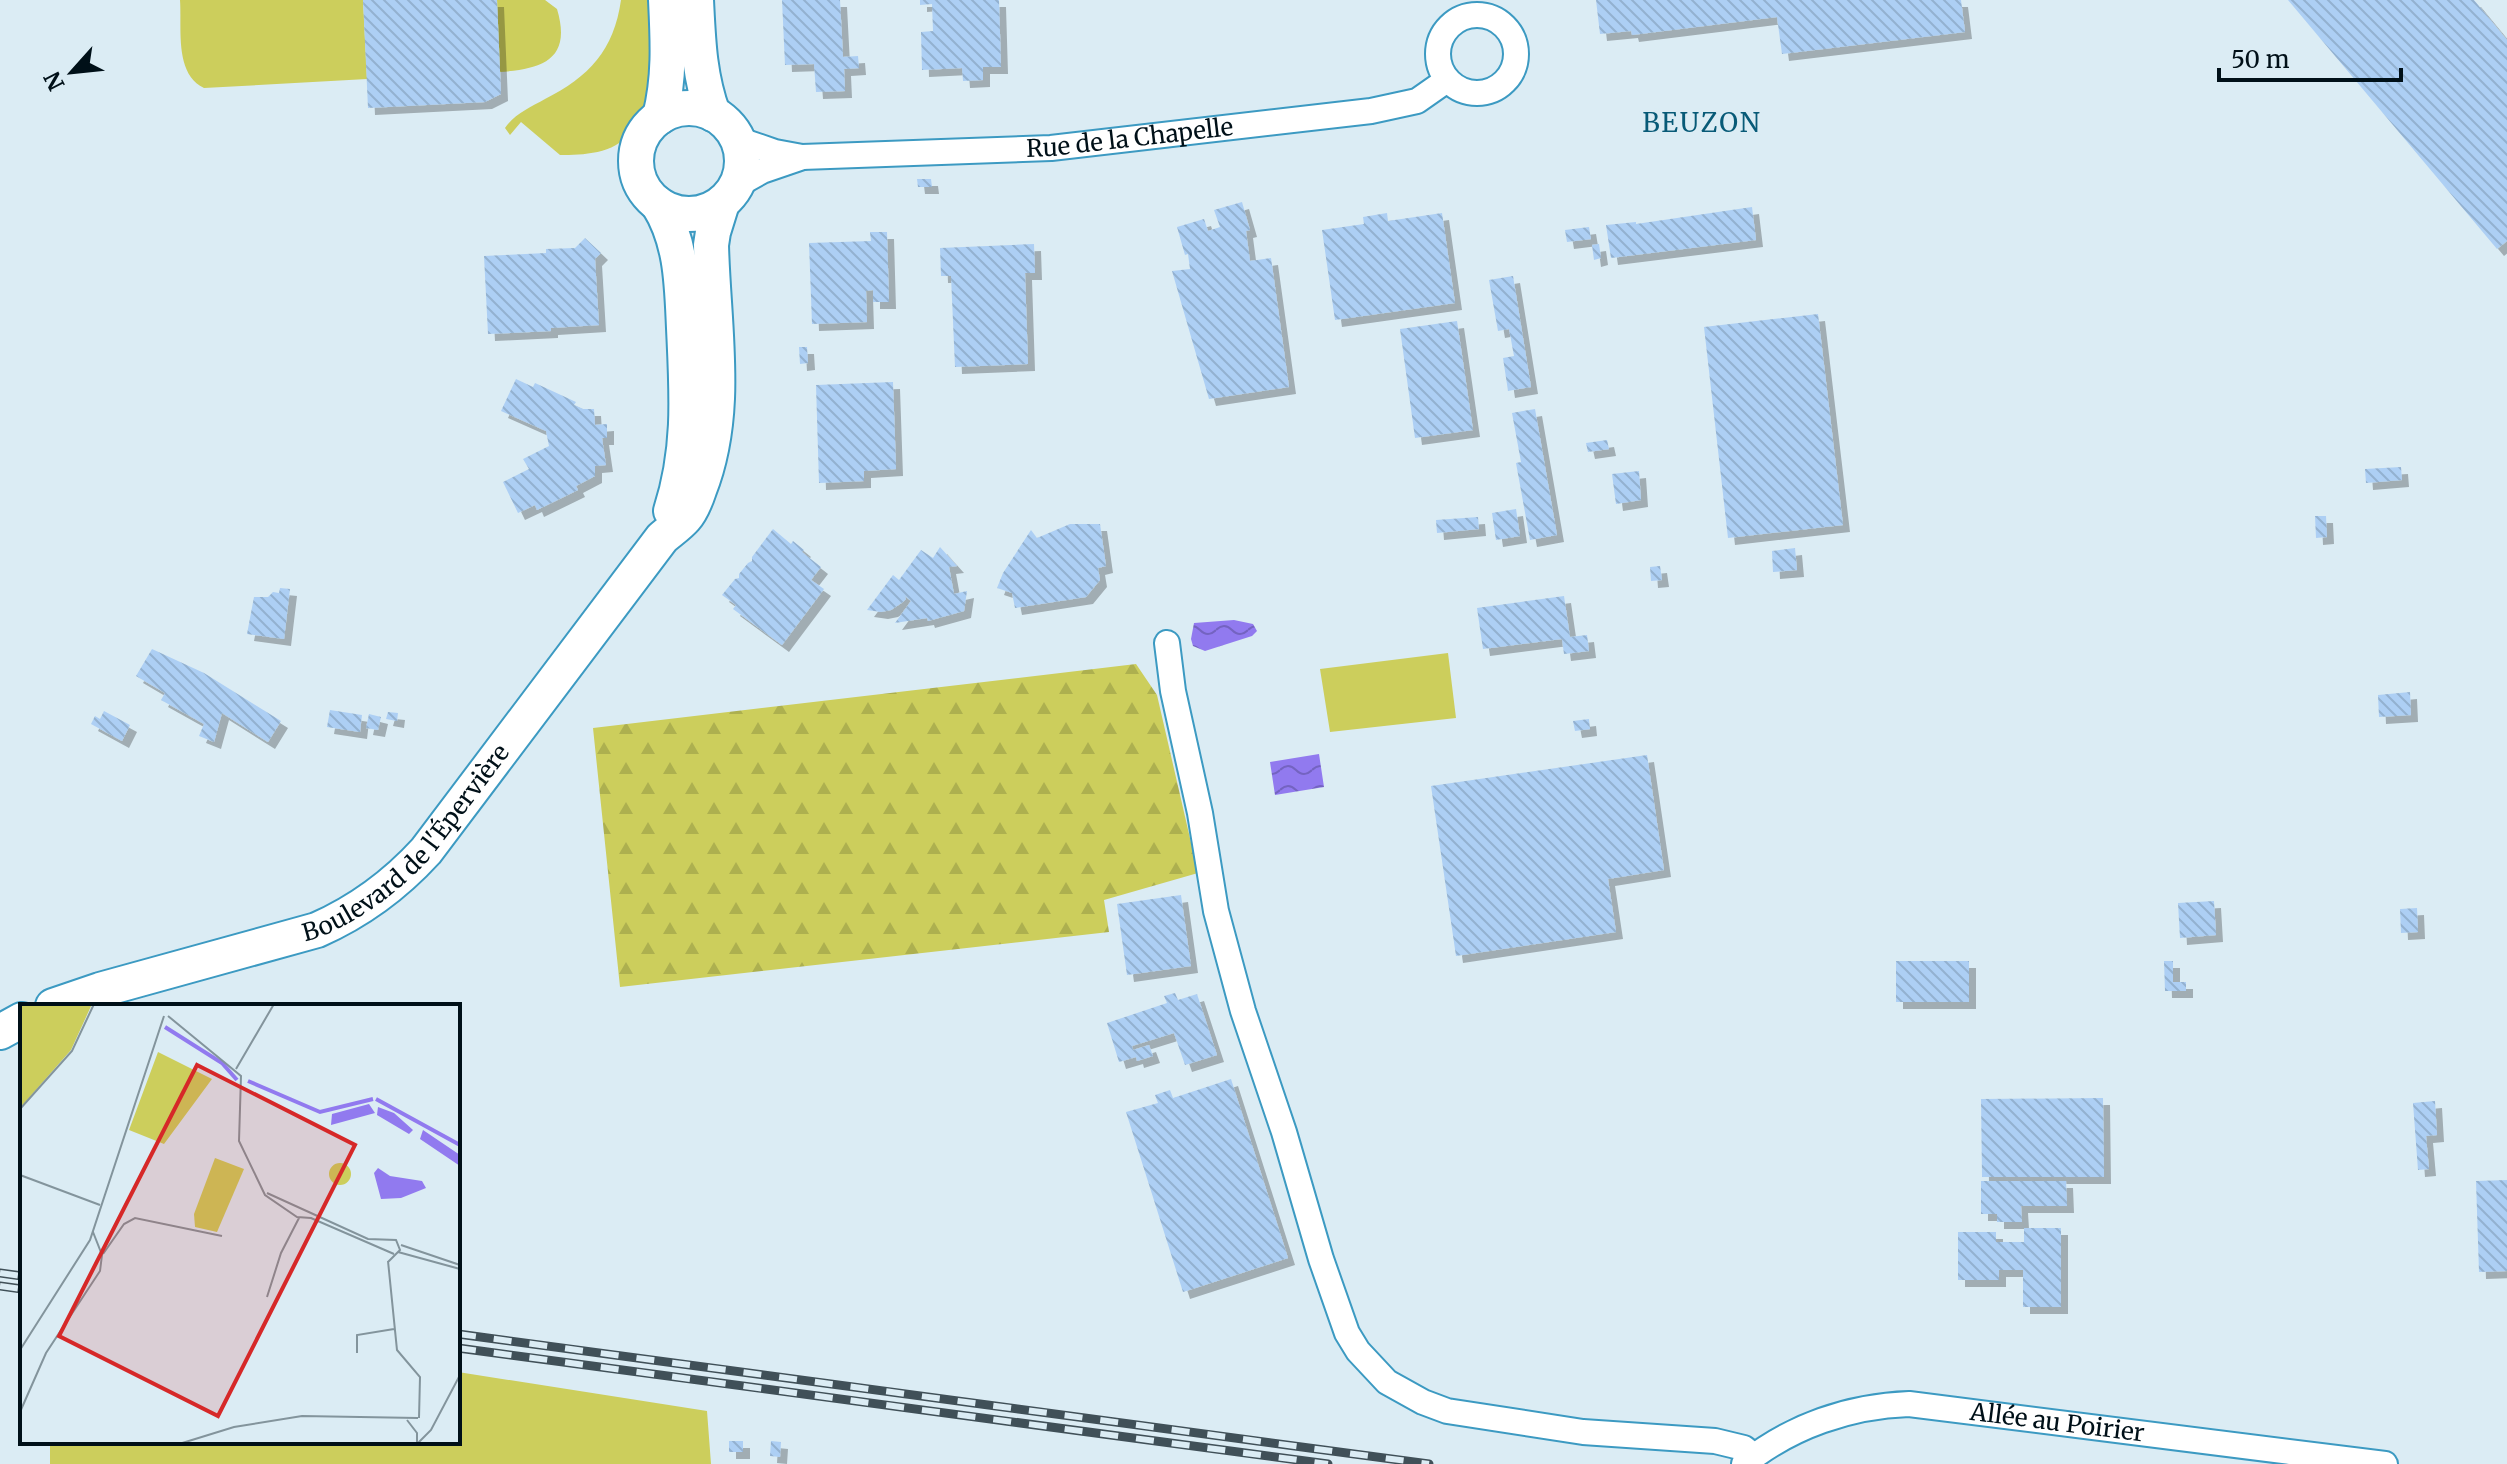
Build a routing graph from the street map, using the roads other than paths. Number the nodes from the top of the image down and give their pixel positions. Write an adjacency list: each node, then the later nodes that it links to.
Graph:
1 (666, 0): 5 (street)
2 (696, 0): 4 (street)
3 (1447, 80): 7 (street, Rue de la Chapelle)
4 (713, 114): 5 (street); 6 (street)
5 (660, 117): 9 (street)
6 (737, 139): 7 (street, Rue de la Chapelle); 8 (street)
7 (802, 157): 8 (street, Rue de la Chapelle)
8 (730, 194): 9 (street); 10 (street, Boulevard de l'Épervière)
9 (658, 204): 10 (street, Boulevard de l'Épervière)
10 (662, 538): 12 (street, Boulevard de l'Épervière)
11 (1167, 643): 15 (street)
12 (59, 1004)
13 (20, 1021): 14 (street)
14 (0, 1032)
15 (1749, 1460): 16 (street, Allée au Poirier)
16 (2385, 1464)

